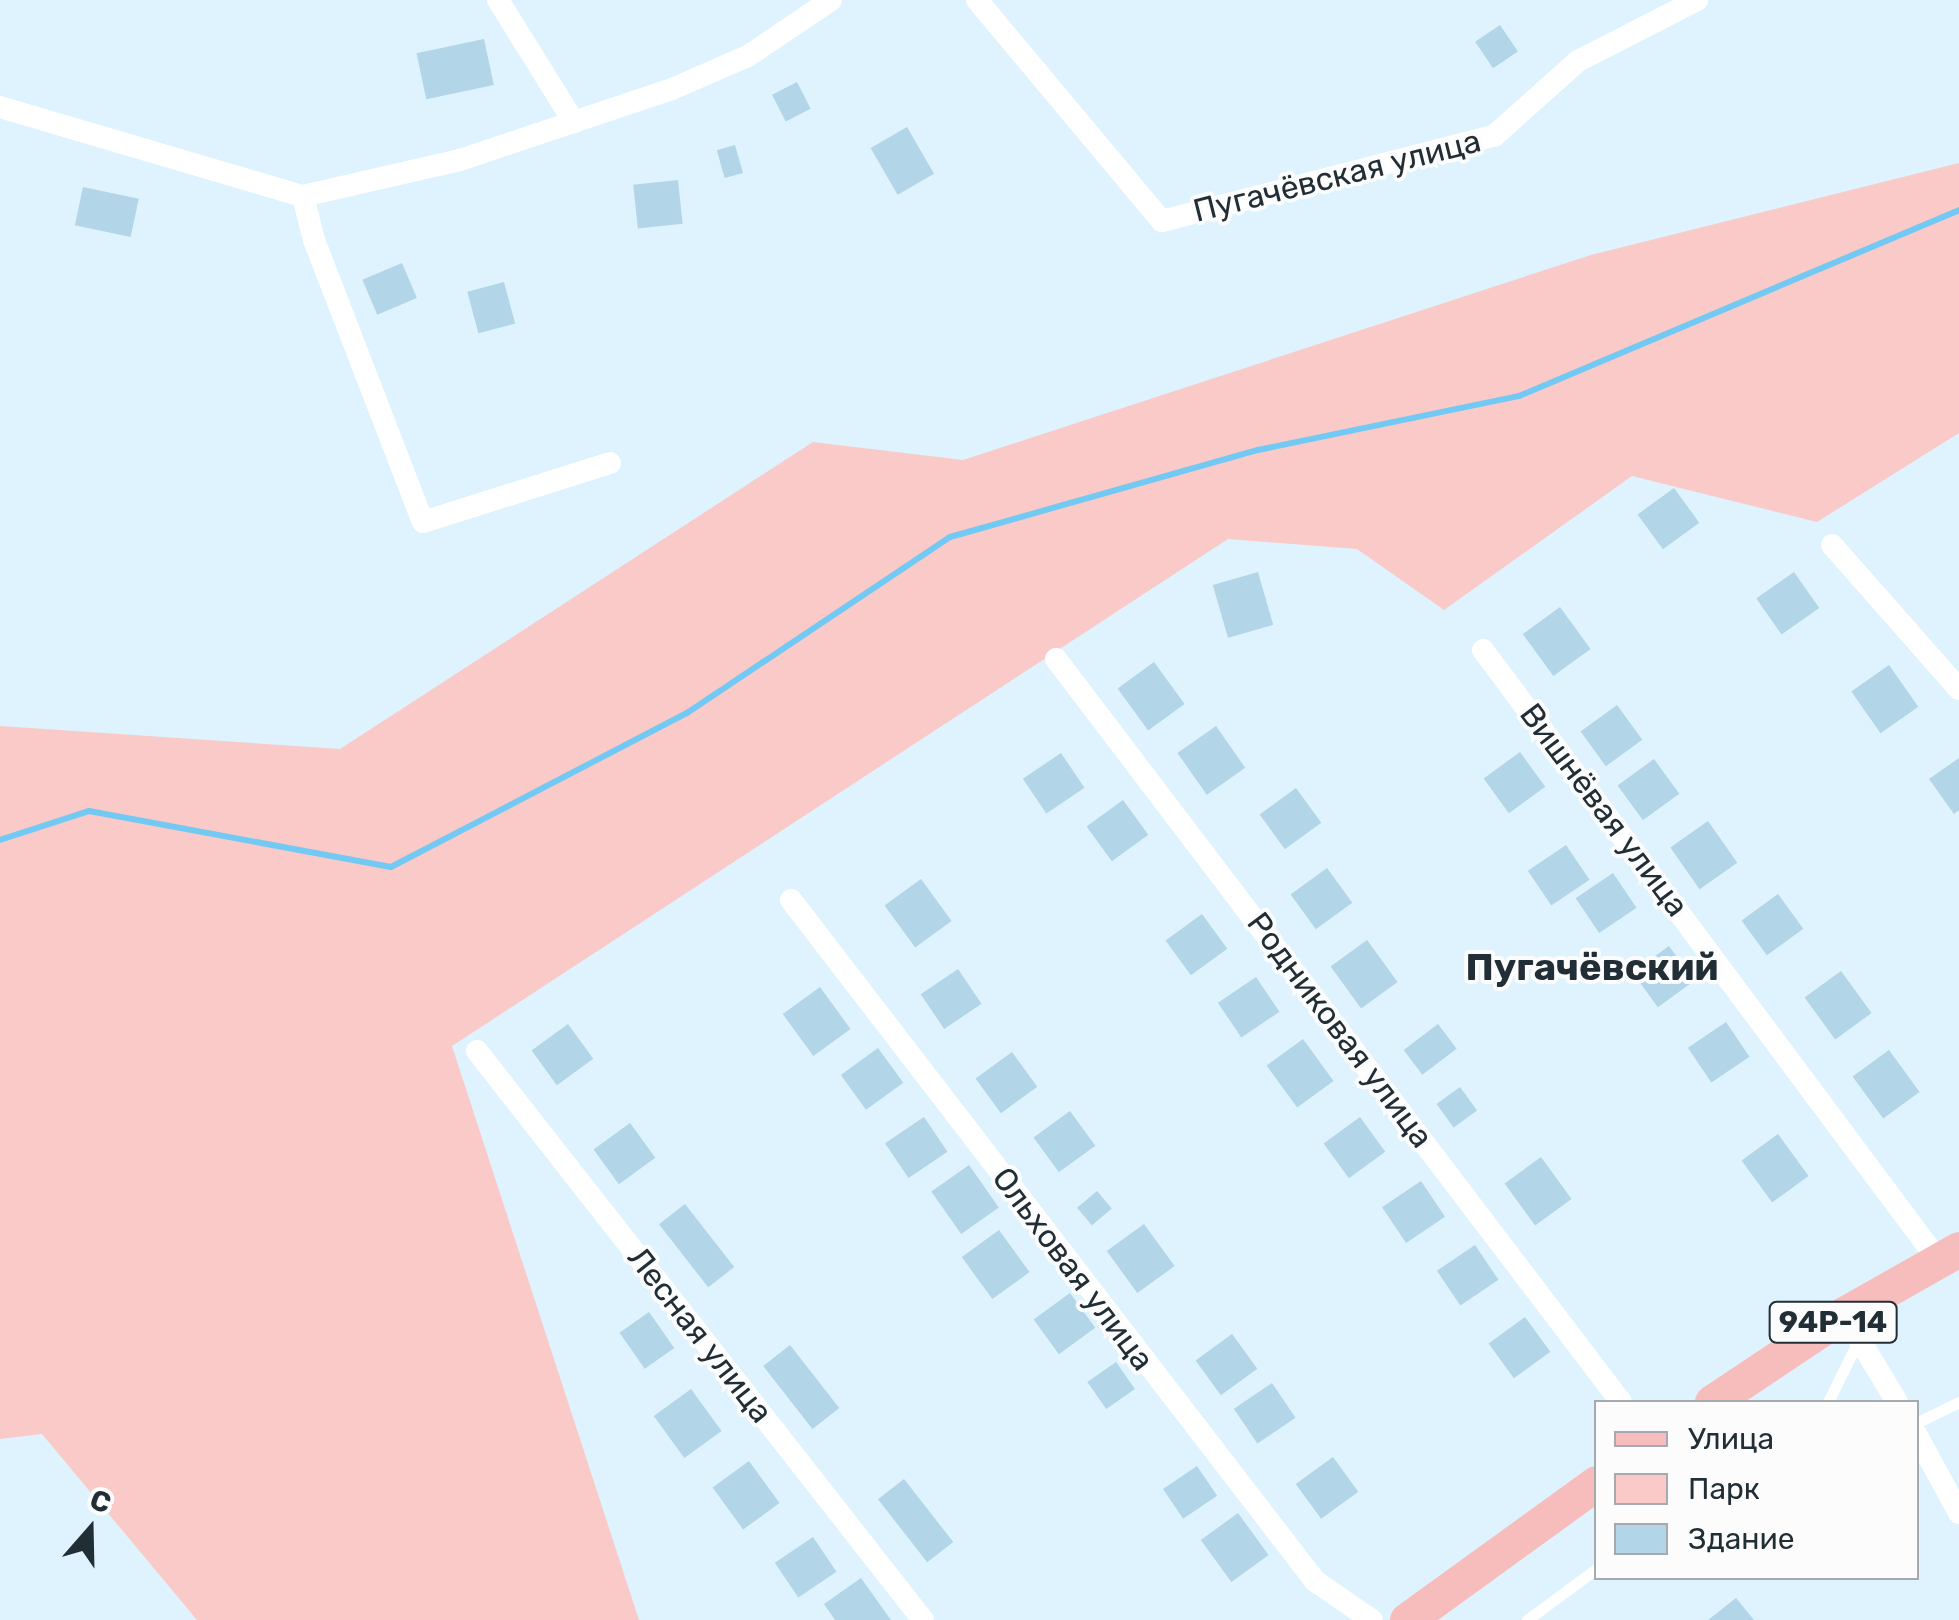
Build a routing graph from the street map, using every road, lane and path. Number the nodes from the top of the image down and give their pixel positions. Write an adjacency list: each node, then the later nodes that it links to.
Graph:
1 (498, 0): 6 (street)
2 (831, 0): 6 (street)
3 (977, 0): 4 (street, Пугачёвская улица)
4 (1696, 0)
5 (0, 107): 7 (street)
6 (574, 122): 7 (street)
7 (303, 196): 8 (street)
8 (610, 463)
9 (1832, 545): 12 (street)
10 (1483, 650): 15 (street, Вишнёвая улица)
11 (1056, 659): 17 (street, Родниковая улица)
12 (1959, 688)
13 (791, 900): 28 (street, Ольховая улица)
14 (477, 1050): 27 (street, Лесная улица)
15 (1948, 1254): 16 (main road, 94Р-14)
16 (1851, 1328): 18 (main road, 94Р-14); 19 (lane); 20 (street)
17 (1619, 1400)
18 (1716, 1400)
19 (1829, 1400)
20 (1896, 1400)
21 (1959, 1402): 22 (lane)
22 (1919, 1422)
23 (1919, 1440): 25 (street)
24 (1594, 1484): 29 (main road)
25 (1959, 1513)
26 (1594, 1570): 30 (lane)
27 (923, 1620)
28 (1372, 1620)
29 (1407, 1620)
30 (1527, 1620)

